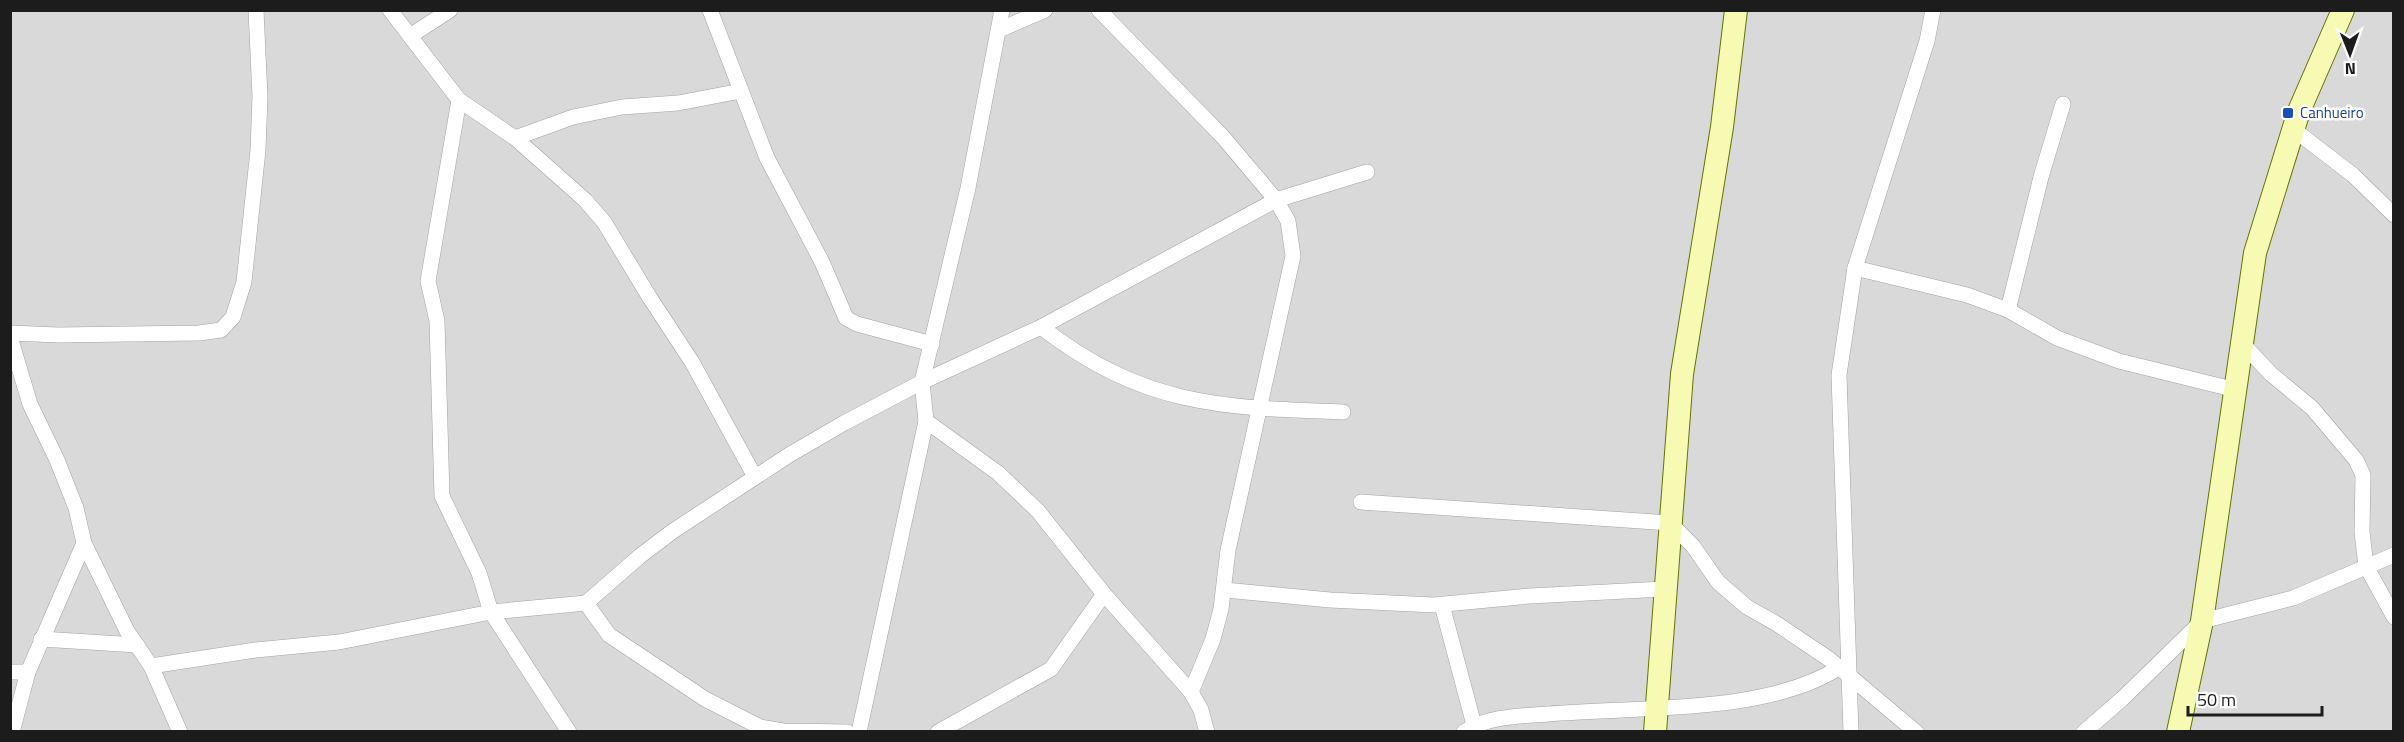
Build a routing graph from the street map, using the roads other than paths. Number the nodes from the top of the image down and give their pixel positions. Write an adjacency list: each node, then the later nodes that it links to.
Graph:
1 (256, 10): 24 (street)
2 (390, 10): 12 (street)
3 (450, 10): 12 (street)
4 (710, 10): 13 (street)
5 (1002, 10): 11 (street)
6 (1045, 10): 11 (street)
7 (1099, 10): 19 (street)
8 (1736, 10): 34 (street)
9 (1933, 10): 21 (street)
10 (2343, 10): 16 (street)
11 (999, 30): 26 (street)
12 (410, 36): 14 (street)
13 (741, 91): 17 (street); 26 (street)
14 (459, 100): 17 (street); 43 (street)
15 (2063, 104): 22 (street)
16 (2293, 129): 20 (street); 25 (street)
17 (515, 138): 32 (street)
18 (1367, 172): 19 (street)
19 (1276, 200): 23 (street); 29 (street)
20 (2394, 215)
21 (1855, 268): 22 (street); 49 (street)
22 (2008, 310): 28 (street)
23 (1041, 327): 27 (street); 29 (street)
24 (10, 335): 35 (street)
25 (2240, 341): 28 (street); 37 (street)
26 (932, 344): 27 (street)
27 (922, 382): 31 (street); 32 (street)
28 (2236, 390): 45 (street)
29 (1259, 410): 30 (street); 39 (street)
30 (1343, 412)
31 (926, 421): 40 (street); 59 (street)
32 (755, 477): 41 (street)
33 (1361, 502): 34 (street)
34 (1670, 523): 38 (street); 49 (street)
35 (84, 543): 46 (street); 47 (street)
36 (2394, 555): 37 (street)
37 (2366, 566): 44 (street); 45 (street)
38 (1664, 589): 42 (street); 53 (street)
39 (1225, 590): 42 (street); 52 (street)
40 (1104, 594): 52 (street); 60 (street)
41 (585, 603): 43 (street); 58 (street)
42 (1442, 605): 54 (street)
43 (491, 612): 48 (street); 57 (street)
44 (2394, 617)
45 (2202, 621): 65 (street); 66 (street)
46 (41, 639): 47 (street); 51 (street)
47 (137, 645): 48 (street)
48 (151, 666): 56 (street)
49 (1844, 670): 53 (street); 63 (street); 64 (street)
50 (10, 672): 51 (street)
51 (28, 672): 55 (street)
52 (1191, 692): 61 (street)
53 (1658, 706): 54 (street); 62 (street)
54 (1469, 728)
55 (12, 732)
56 (180, 732)
57 (568, 732)
58 (847, 732)
59 (859, 732)
60 (938, 732)
61 (1207, 732)
62 (1655, 732)
63 (1851, 732)
64 (1916, 732)
65 (2084, 732)
66 (2178, 732)

